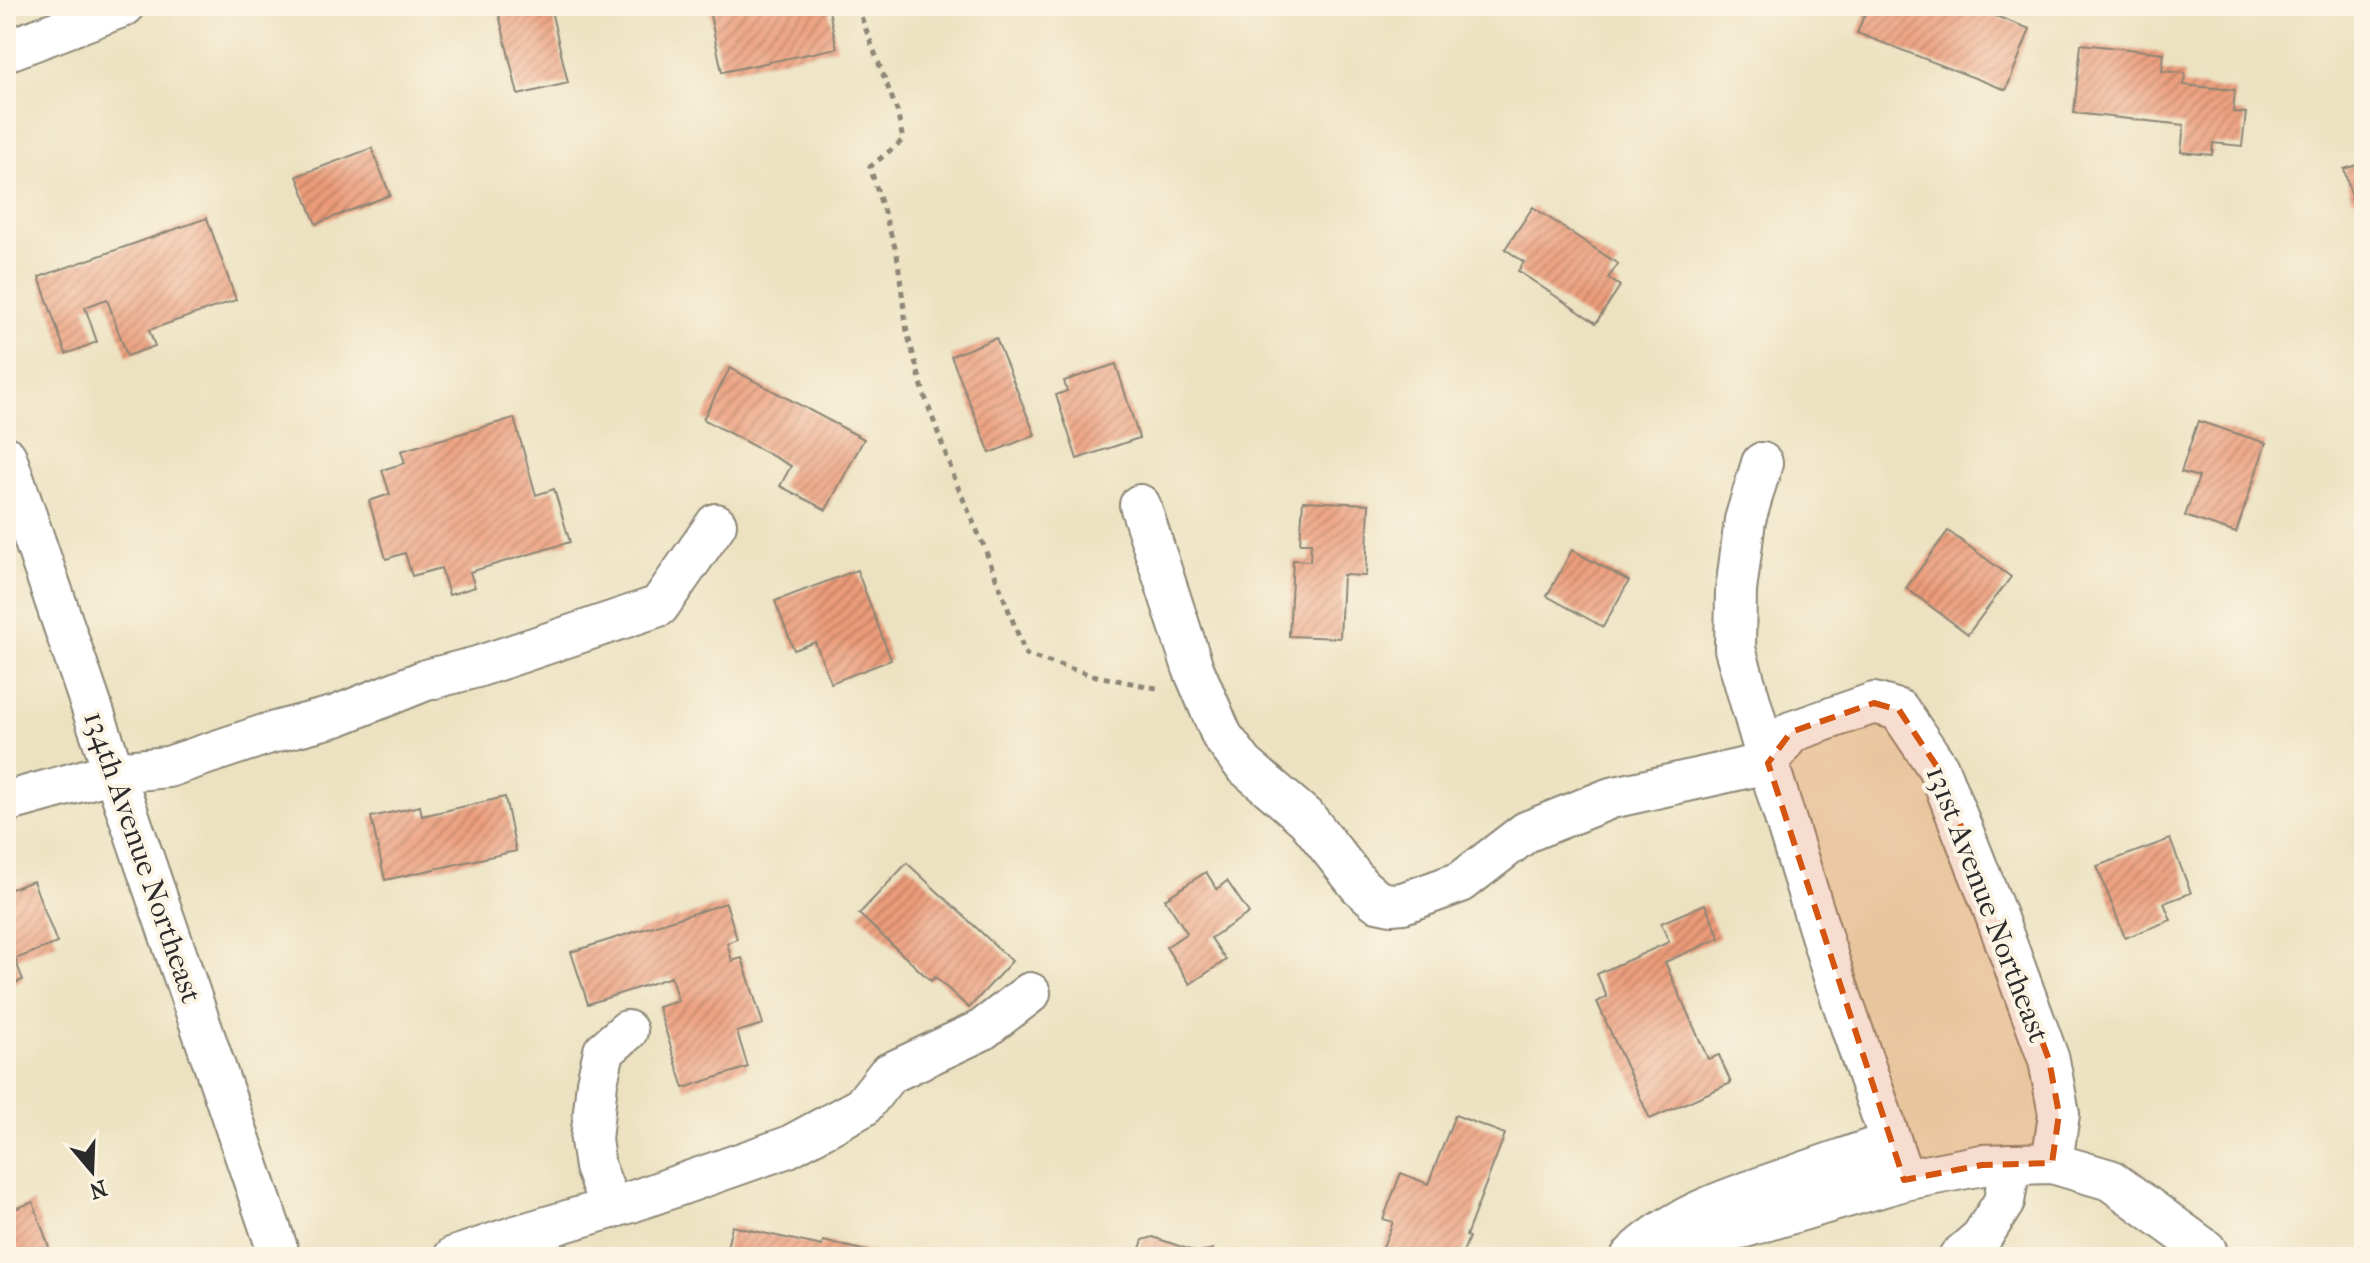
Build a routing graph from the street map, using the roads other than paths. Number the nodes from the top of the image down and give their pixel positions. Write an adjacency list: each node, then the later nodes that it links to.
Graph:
1 (124, 6): 2 (street)
2 (6, 51)
3 (6, 457): 8 (street, 134th Avenue Northeast)
4 (1762, 463): 7 (street)
5 (1140, 505): 7 (street)
6 (716, 524): 8 (street)
7 (1768, 763): 12 (street); 13 (street, 131st Avenue Northeast)
8 (114, 772): 9 (street); 18 (street, 134th Avenue Northeast)
9 (6, 802)
10 (1030, 993): 16 (street)
11 (627, 1031): 16 (street)
12 (1891, 1142): 15 (street); 20 (street)
13 (2052, 1163): 14 (street); 17 (street)
14 (2010, 1164): 15 (street); 22 (street)
15 (1904, 1180): 21 (street)
16 (611, 1208): 19 (street)
17 (2207, 1254)
18 (280, 1257)
19 (454, 1257)
20 (1631, 1257)
21 (1688, 1257)
22 (1959, 1257)

